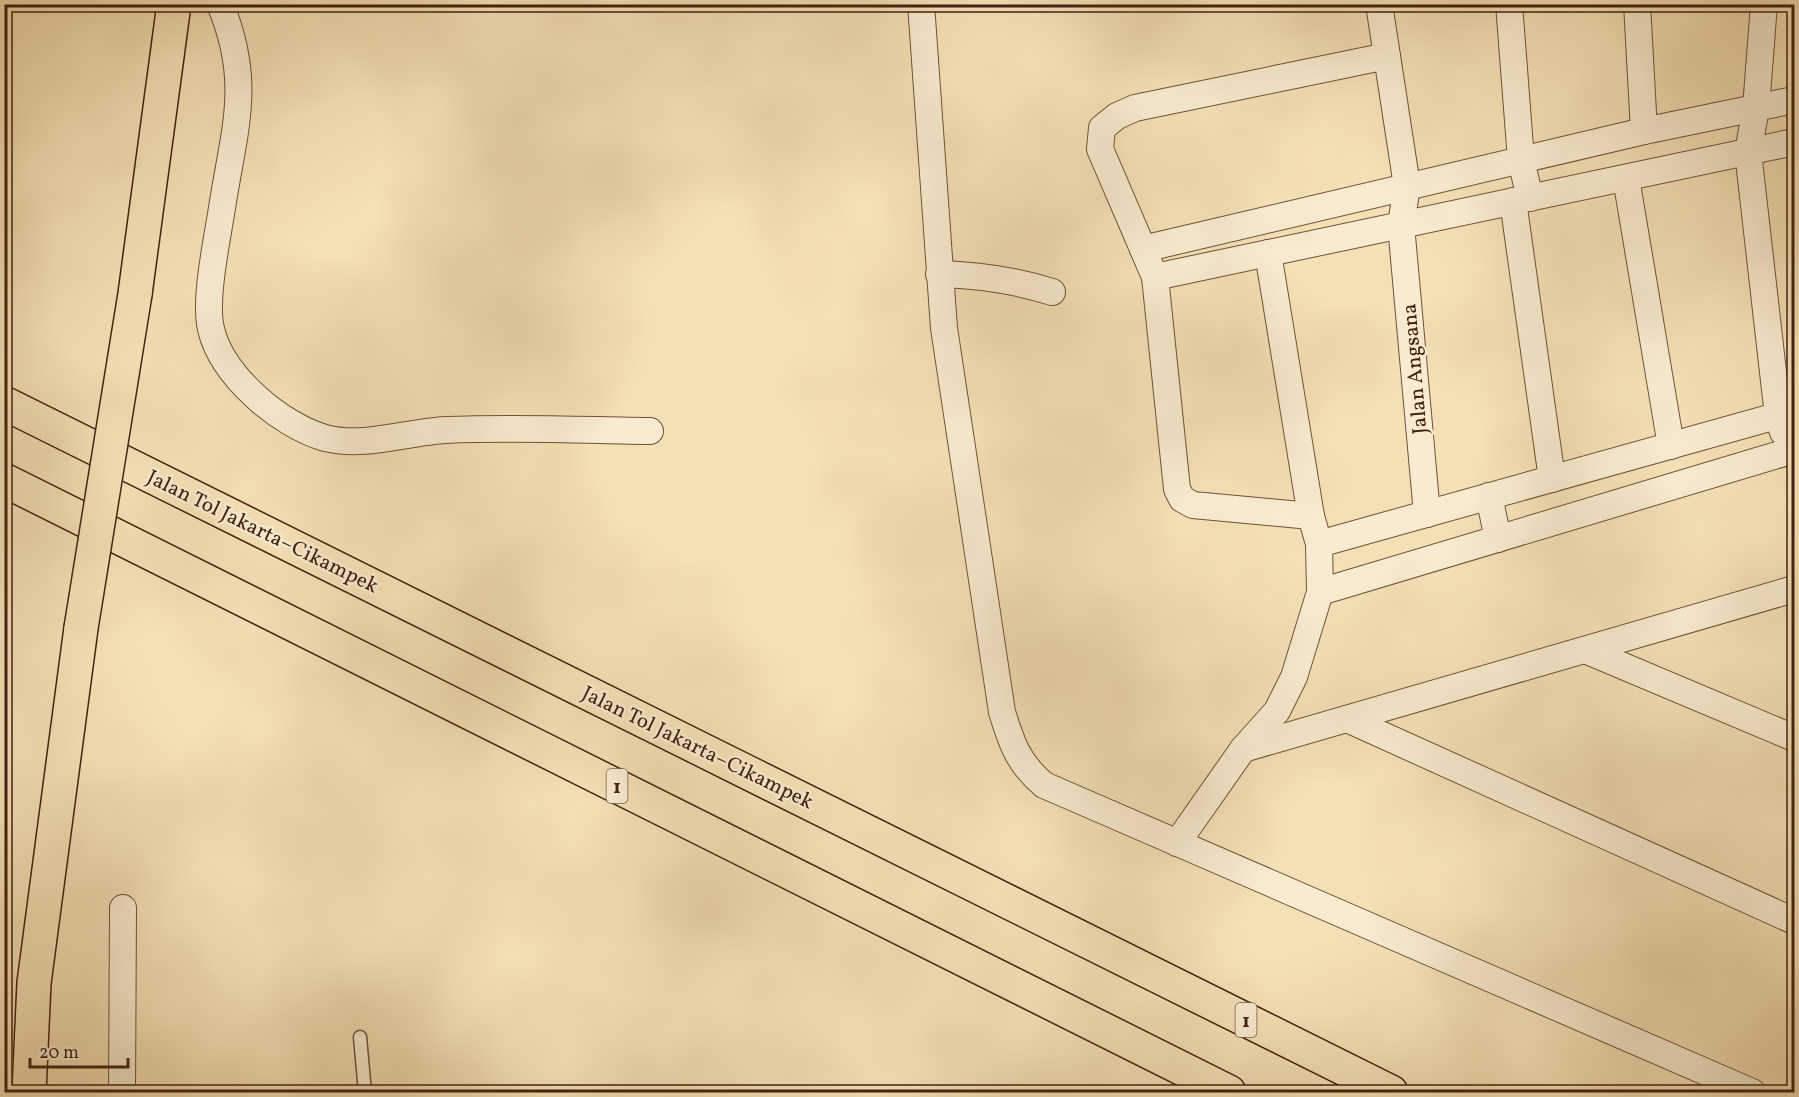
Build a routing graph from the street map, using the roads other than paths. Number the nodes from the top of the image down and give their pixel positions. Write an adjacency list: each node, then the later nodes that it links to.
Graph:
1 (174, 4): 46 (main road, bridge)
2 (220, 4): 26 (street)
3 (921, 4): 21 (street)
4 (1379, 4): 8 (street, Jalan Angsana)
5 (1509, 4): 14 (street)
6 (1637, 4): 11 (street)
7 (1764, 4): 10 (street)
8 (1387, 56): 16 (street, Jalan Angsana); 19 (street)
9 (1794, 100): 10 (street)
10 (1756, 108): 11 (street); 13 (street)
11 (1644, 131): 14 (street)
12 (1794, 142): 13 (street)
13 (1748, 152): 15 (street); 25 (street)
14 (1521, 160): 16 (street); 17 (street)
15 (1626, 177): 17 (street); 27 (street)
16 (1407, 186): 18 (street, Jalan Angsana); 19 (street)
17 (1522, 199): 18 (street); 29 (street)
18 (1401, 225): 20 (street); 32 (street, Jalan Angsana)
19 (1143, 249): 22 (street)
20 (1268, 253): 22 (street); 33 (street)
21 (939, 274): 23 (street); 42 (street)
22 (1155, 277): 33 (street)
23 (1052, 292)
24 (4, 403): 50 (main road, Jalan Tol Jakarta–Cikampek / 1)
25 (1786, 413): 27 (street); 28 (street)
26 (650, 432)
27 (1671, 446): 29 (street)
28 (1793, 456): 34 (street)
29 (1552, 479): 31 (street)
30 (4, 480): 49 (main road, 1)
31 (1489, 496): 32 (street); 34 (street)
32 (1427, 514): 35 (street)
33 (1311, 516): 35 (street)
34 (1498, 539): 37 (street)
35 (1319, 544): 37 (street)
36 (1794, 590): 38 (street)
37 (1320, 592): 41 (street)
38 (1585, 650): 39 (street); 40 (street)
39 (1347, 719): 41 (street); 44 (street)
40 (1794, 738)
41 (1243, 749): 42 (street)
42 (1177, 843): 51 (street)
43 (123, 908): 47 (street)
44 (1794, 921)
45 (360, 1037): 48 (lane)
46 (29, 1092)
47 (122, 1092)
48 (365, 1092)
49 (1229, 1092)
50 (1391, 1092)
51 (1752, 1092)

